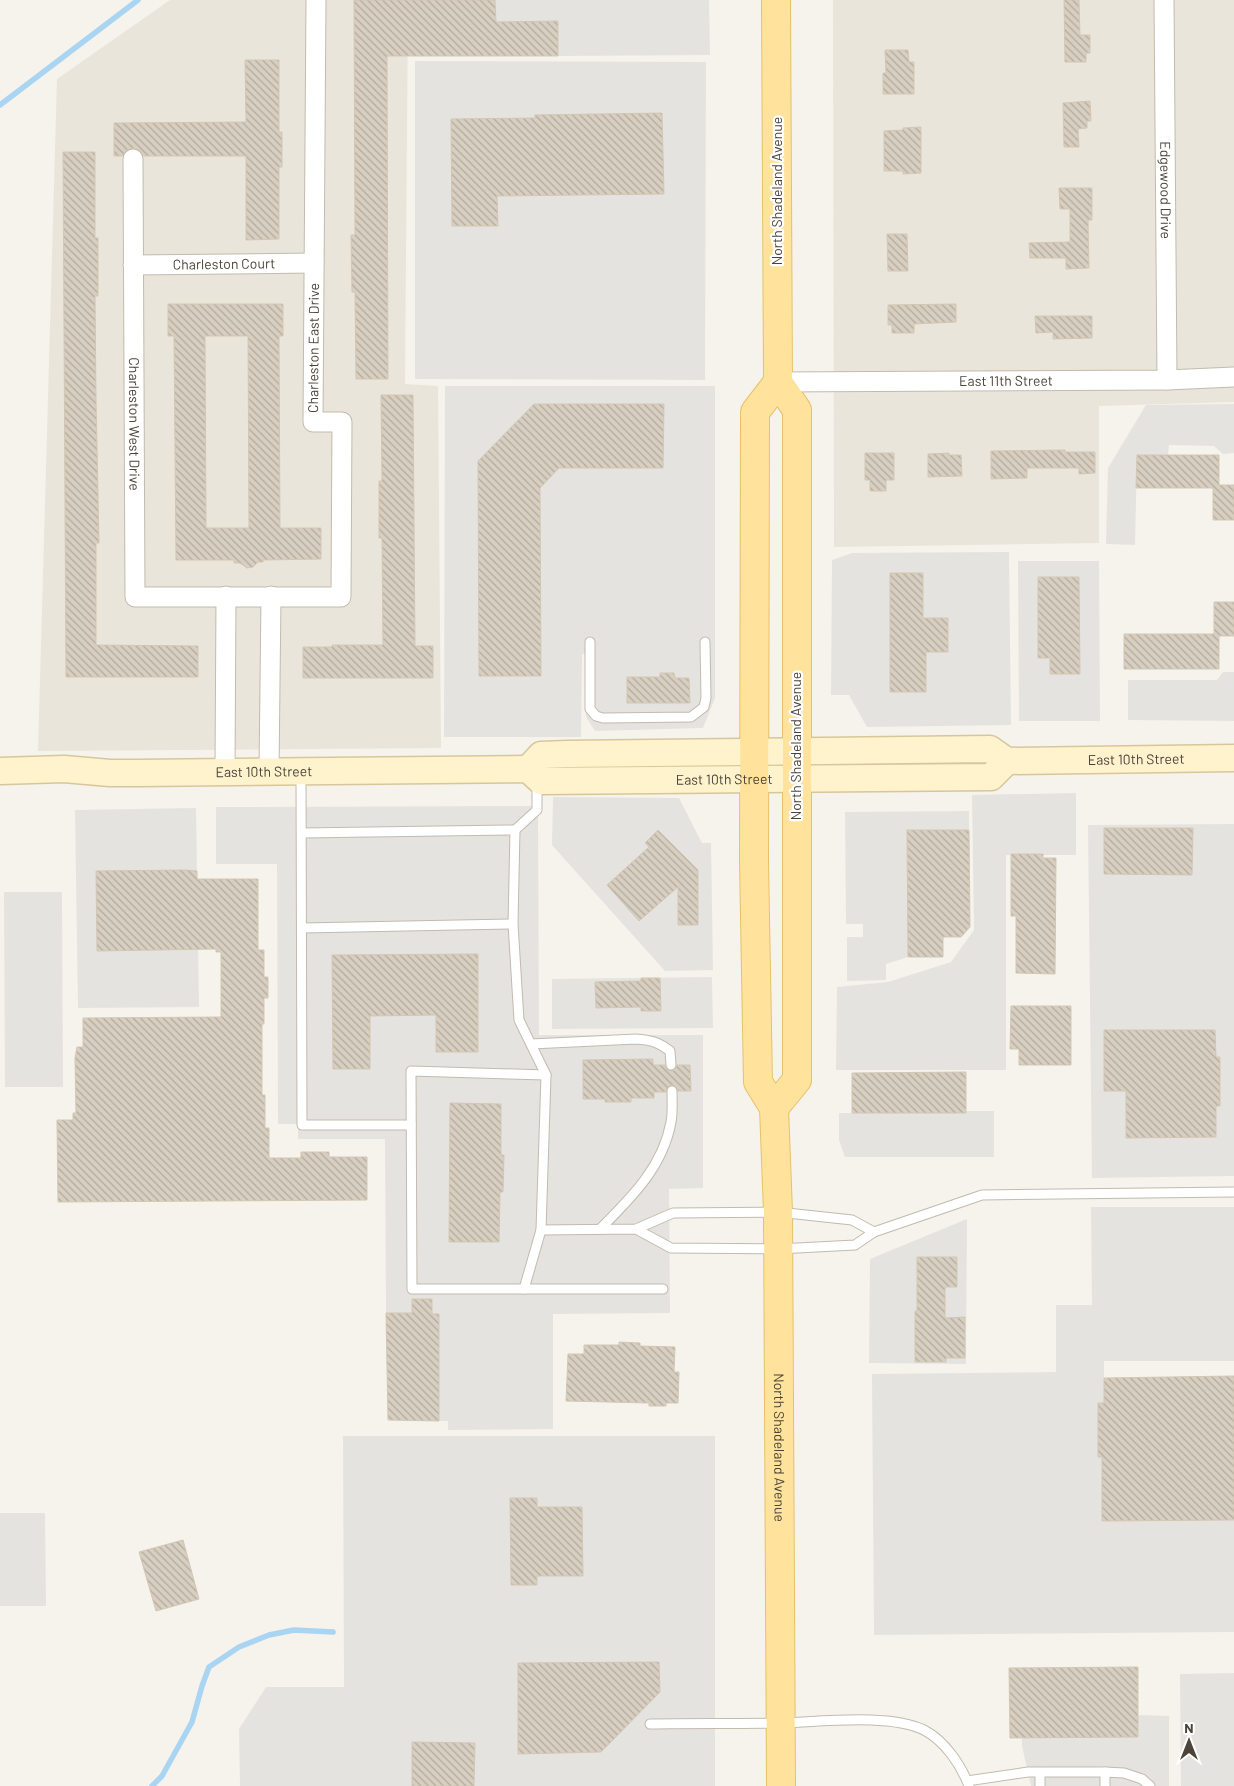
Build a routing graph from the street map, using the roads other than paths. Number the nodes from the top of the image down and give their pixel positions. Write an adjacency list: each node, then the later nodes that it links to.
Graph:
1 (316, 0): 5 (street, Charleston East Drive)
2 (776, 0): 9 (main road, North Shadeland Avenue)
3 (1164, 0): 8 (street, Edgewood Drive)
4 (133, 159): 6 (street, Charleston West Drive)
5 (314, 263): 6 (street, Charleston Court); 11 (street, Charleston East Drive)
6 (133, 266): 10 (street, Charleston West Drive)
7 (1234, 377): 8 (street, East 11th Street)
8 (1167, 380): 9 (street, East 11th Street)
9 (778, 382): 14 (main road, North Shadeland Avenue); 15 (main road, North Shadeland Avenue)
10 (226, 596): 11 (street, Charleston West Drive); 19 (street)
11 (271, 596): 20 (street)
12 (590, 642): 13 (lane)
13 (705, 642)
14 (796, 751): 15 (main road, East 10th Street); 17 (main road, East 10th Street); 23 (main road, North Shadeland Avenue)
15 (754, 752): 22 (main road, East 10th Street); 24 (main road, North Shadeland Avenue)
16 (1234, 758): 17 (main road, East 10th Street)
17 (1007, 761): 23 (main road, East 10th Street)
18 (0, 771): 19 (main road, East 10th Street)
19 (225, 772): 20 (main road, East 10th Street)
20 (269, 772): 21 (main road, East 10th Street)
21 (301, 772): 22 (main road, East 10th Street); 26 (lane)
22 (532, 773): 24 (main road, East 10th Street); 25 (lane)
23 (796, 779): 24 (main road, East 10th Street); 33 (main road, North Shadeland Avenue)
24 (754, 780): 33 (main road, North Shadeland Avenue)
25 (515, 830): 26 (lane); 27 (lane)
26 (302, 833): 28 (lane)
27 (513, 924): 28 (lane); 29 (lane)
28 (302, 928): 34 (lane)
29 (531, 1044): 30 (lane); 31 (lane)
30 (671, 1065)
31 (546, 1075): 34 (lane); 37 (lane)
32 (672, 1092): 38 (lane)
33 (774, 1108): 36 (main road, North Shadeland Avenue)
34 (411, 1125): 42 (lane)
35 (1234, 1192): 40 (lane)
36 (778, 1212): 39 (lane); 40 (lane); 41 (main road, North Shadeland Avenue)
37 (541, 1230): 38 (lane); 42 (lane)
38 (600, 1230): 39 (lane)
39 (636, 1230): 41 (lane)
40 (874, 1232): 41 (lane)
41 (778, 1249): 44 (main road, North Shadeland Avenue)
42 (524, 1289): 43 (lane)
43 (664, 1289)
44 (781, 1723): 45 (lane); 48 (lane); 49 (main road, North Shadeland Avenue)
45 (650, 1724)
46 (1104, 1772): 47 (lane); 51 (lane); 52 (lane)
47 (1040, 1773): 48 (lane); 50 (lane)
48 (968, 1784)
49 (781, 1786)
50 (1040, 1786)
51 (1104, 1786)
52 (1150, 1786)

